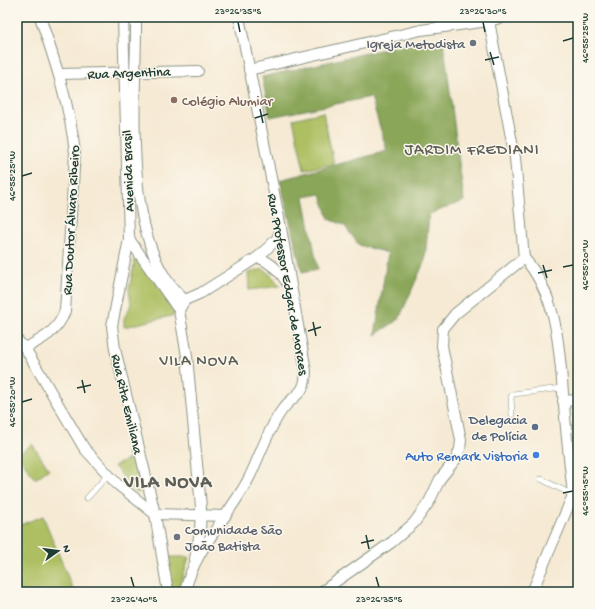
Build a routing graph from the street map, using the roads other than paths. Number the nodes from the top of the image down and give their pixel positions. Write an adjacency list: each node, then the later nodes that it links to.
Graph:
1 (22, 17): 7 (lane)
2 (40, 17): 13 (street, Rua Doutor Álvaro Ribeiro)
3 (123, 17): 12 (street, Avenida Brasil)
4 (136, 17): 11 (street, Avenida Brasil)
5 (239, 17): 9 (street, Rua Professor Edgar de Moraes)
6 (504, 17): 8 (street)
7 (17, 18)
8 (488, 19): 9 (street); 18 (street)
9 (249, 70): 15 (street, Rua Professor Edgar de Moraes)
10 (198, 71): 11 (street, Rua Argentina)
11 (136, 72): 12 (street, Rua Argentina); 14 (street, Avenida Brasil)
12 (125, 73): 13 (street, Rua Argentina); 14 (street, Avenida Brasil)
13 (59, 74): 23 (street, Rua Doutor Álvaro Ribeiro)
14 (131, 150): 16 (street, Avenida Brasil); 20 (street, Avenida Brasil)
15 (281, 228): 17 (street); 19 (street, Rua Professor Edgar de Moraes)
16 (129, 239): 21 (street); 33 (street, Rua Rita Emiliana)
17 (258, 257): 19 (street); 20 (street)
18 (524, 258): 24 (street); 39 (street)
19 (292, 292): 35 (street, Rua Professor Edgar de Moraes)
20 (185, 300): 21 (street)
21 (178, 310): 34 (street)
22 (17, 340): 23 (street)
23 (25, 348): 28 (street)
24 (562, 388): 26 (street); 27 (lane)
25 (578, 400): 26 (street)
26 (563, 401): 30 (street)
27 (512, 415)
28 (108, 475): 31 (lane); 33 (street)
29 (541, 479): 30 (lane)
30 (573, 495): 32 (street); 40 (street)
31 (87, 498)
32 (578, 507)
33 (154, 514): 34 (street); 37 (street, Rua Rita Emiliana)
34 (202, 515): 35 (street); 36 (street)
35 (225, 516): 36 (street, Rua Professor Edgar de Moraes)
36 (194, 564): 38 (street, Rua Professor Edgar de Moraes)
37 (168, 592)
38 (185, 592)
39 (321, 592)
40 (532, 592)

